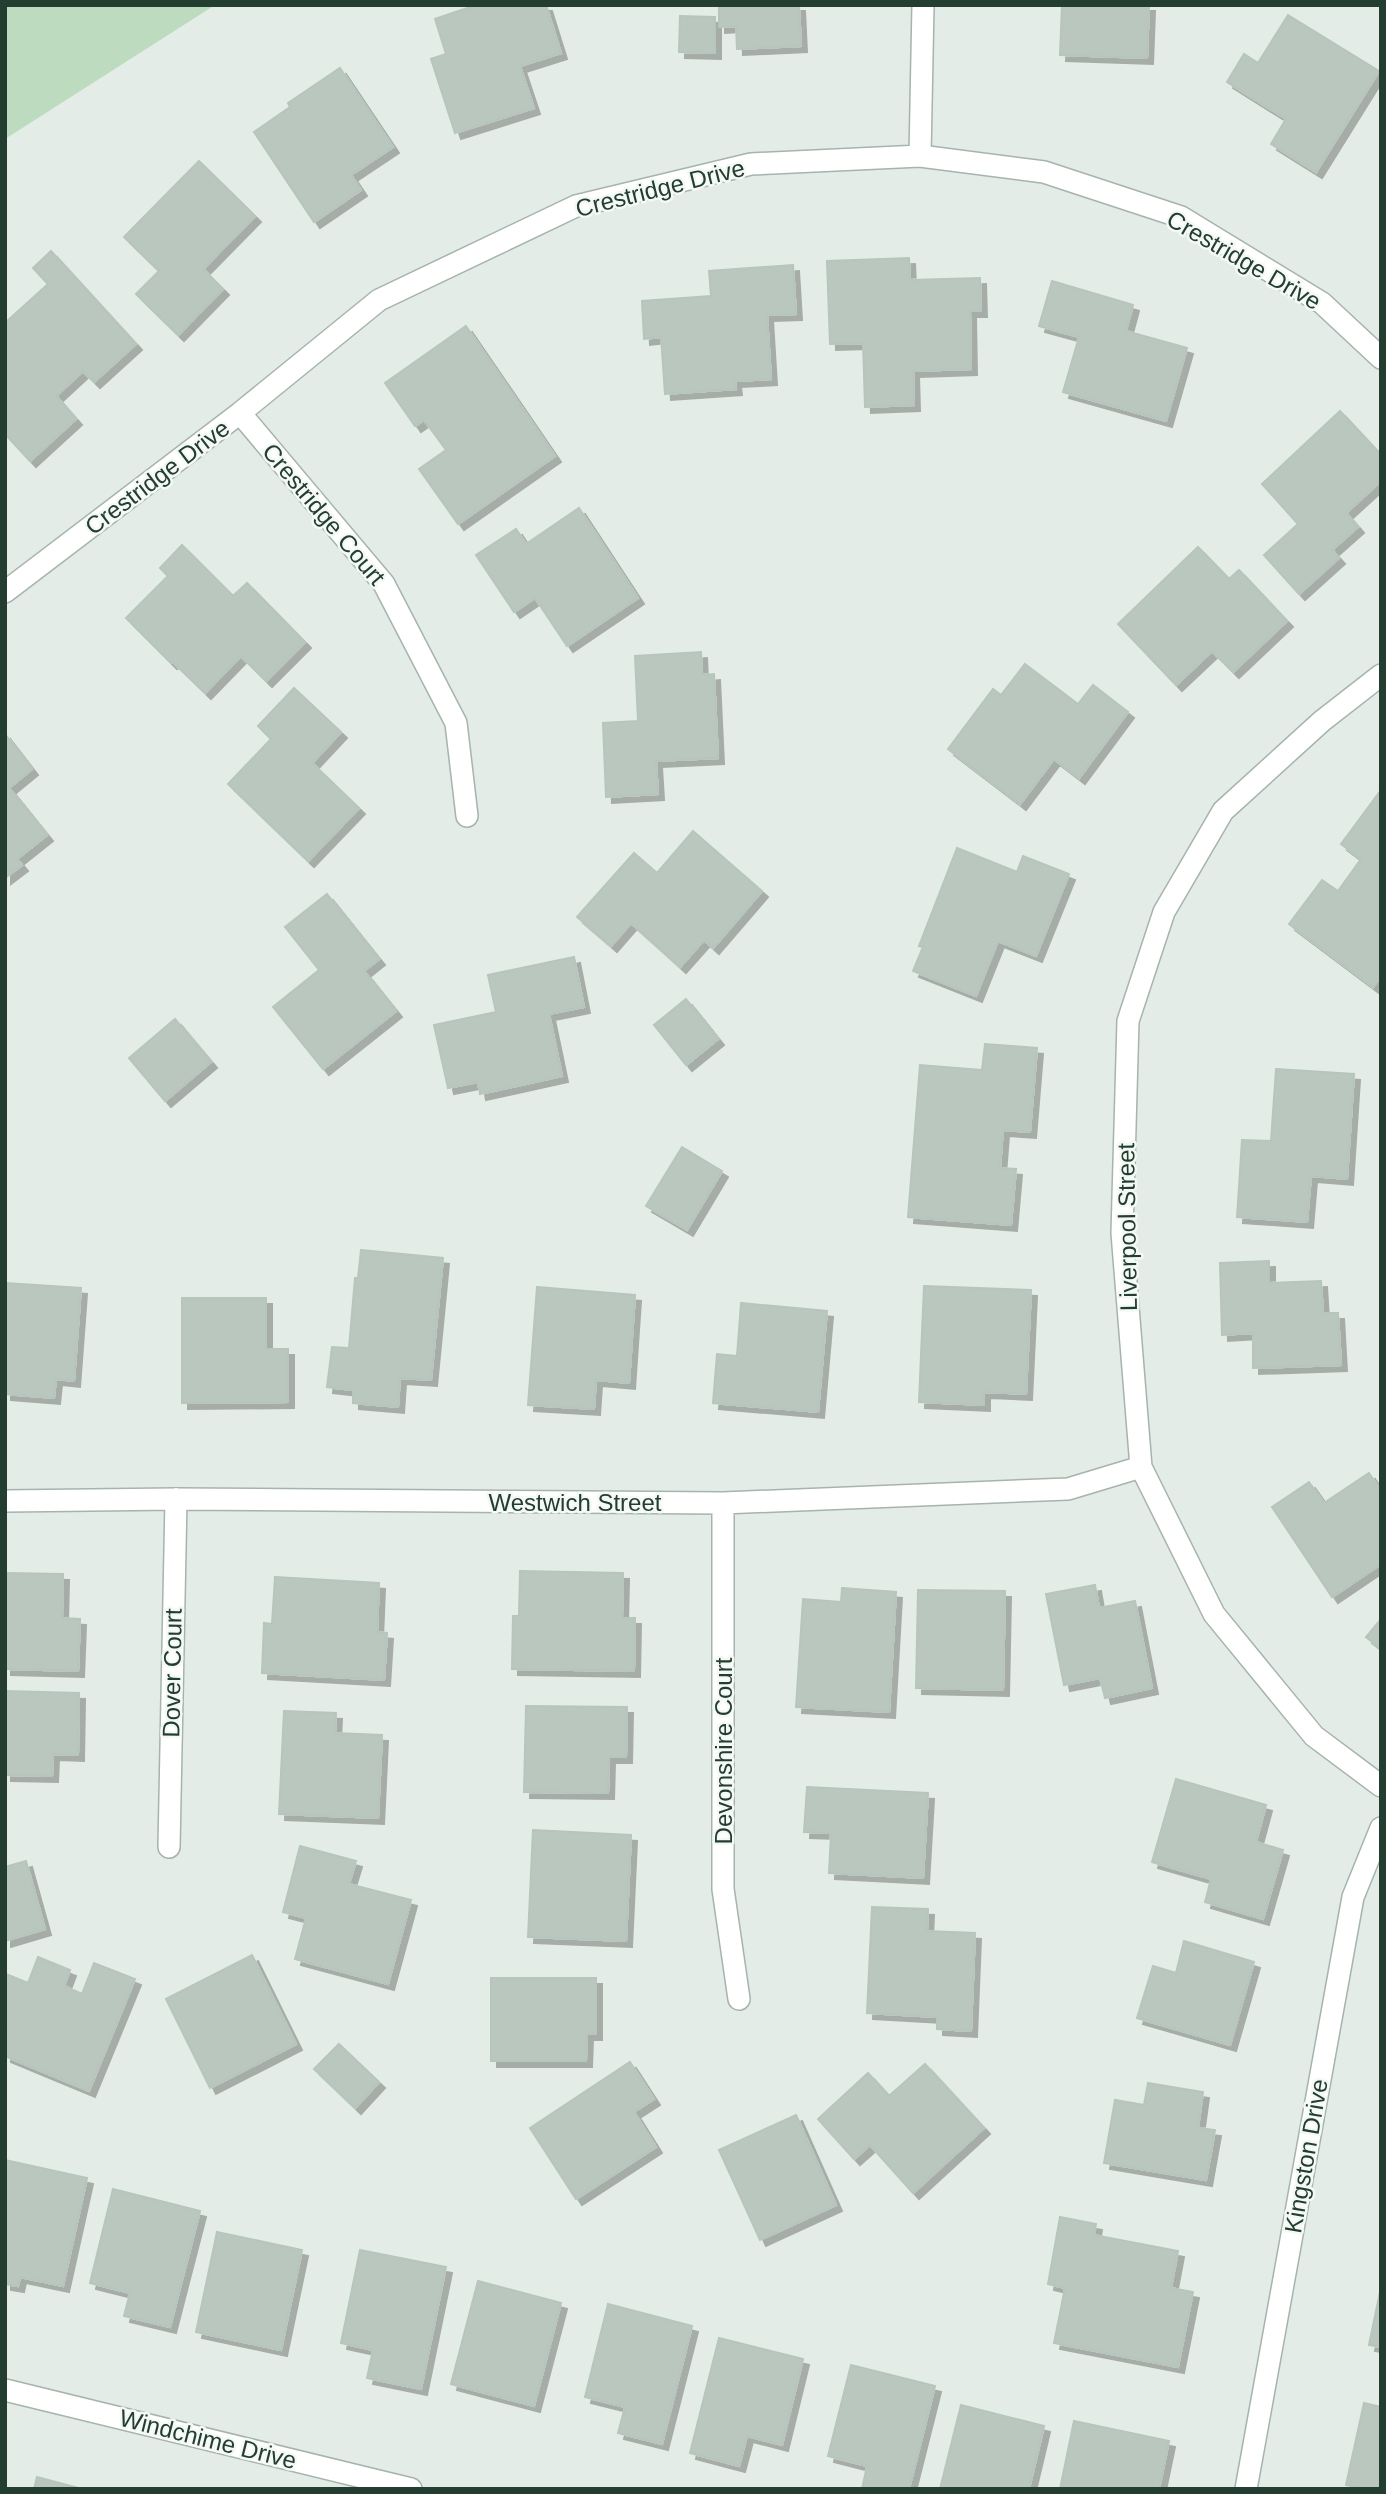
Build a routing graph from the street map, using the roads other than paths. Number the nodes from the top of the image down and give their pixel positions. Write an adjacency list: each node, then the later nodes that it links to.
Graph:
1 (923, 5): 2 (street)
2 (920, 156): 3 (street, Crestridge Drive); 4 (street, Crestridge Drive)
3 (1381, 358)
4 (240, 413): 5 (street, Crestridge Drive); 7 (street, Crestridge Court)
5 (5, 592)
6 (1381, 675): 8 (street, Liverpool Street)
7 (467, 816)
8 (1141, 1467): 11 (street, Westwich Street); 12 (street, Liverpool Street)
9 (176, 1499): 10 (street, Westwich Street); 11 (street, Westwich Street); 14 (street, Dover Court)
10 (5, 1501)
11 (723, 1503): 15 (street, Devonshire Court)
12 (1381, 1786)
13 (1381, 1828): 18 (street, Kingston Drive)
14 (169, 1847)
15 (739, 1999)
16 (5, 2390): 17 (street, Windchime Drive)
17 (411, 2489)
18 (1246, 2489)

